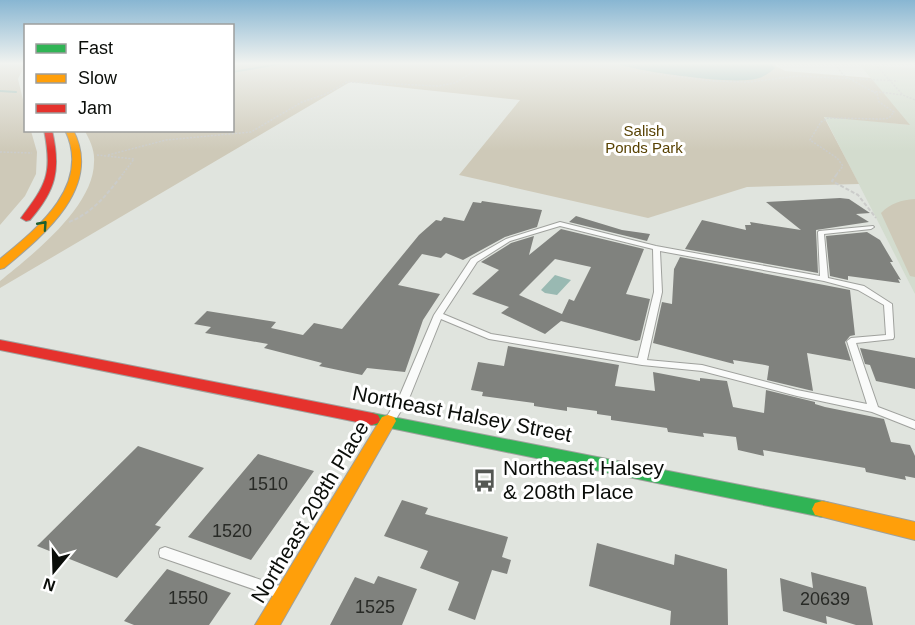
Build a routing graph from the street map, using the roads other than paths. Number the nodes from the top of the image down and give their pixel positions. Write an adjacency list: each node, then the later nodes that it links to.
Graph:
1 (49, 132): 4 (street)
2 (70, 132): 6 (street, one-way to 2)
3 (872, 227): 7 (lane)
4 (15, 230)
5 (656, 248): 7 (lane); 8 (lane); 10 (lane)
6 (0, 265)
7 (824, 279): 11 (lane)
8 (438, 315): 10 (lane); 12 (lane)
9 (0, 345): 12 (street, Northeast Halsey Street)
10 (642, 362): 11 (lane)
11 (874, 409): 13 (lane)
12 (388, 421): 14 (street, Northeast Halsey Street); 16 (street, Northeast 208th Place)
13 (915, 425)
14 (915, 531)
15 (165, 553): 16 (lane)
16 (285, 594): 17 (street, Northeast 208th Place)
17 (267, 625)

